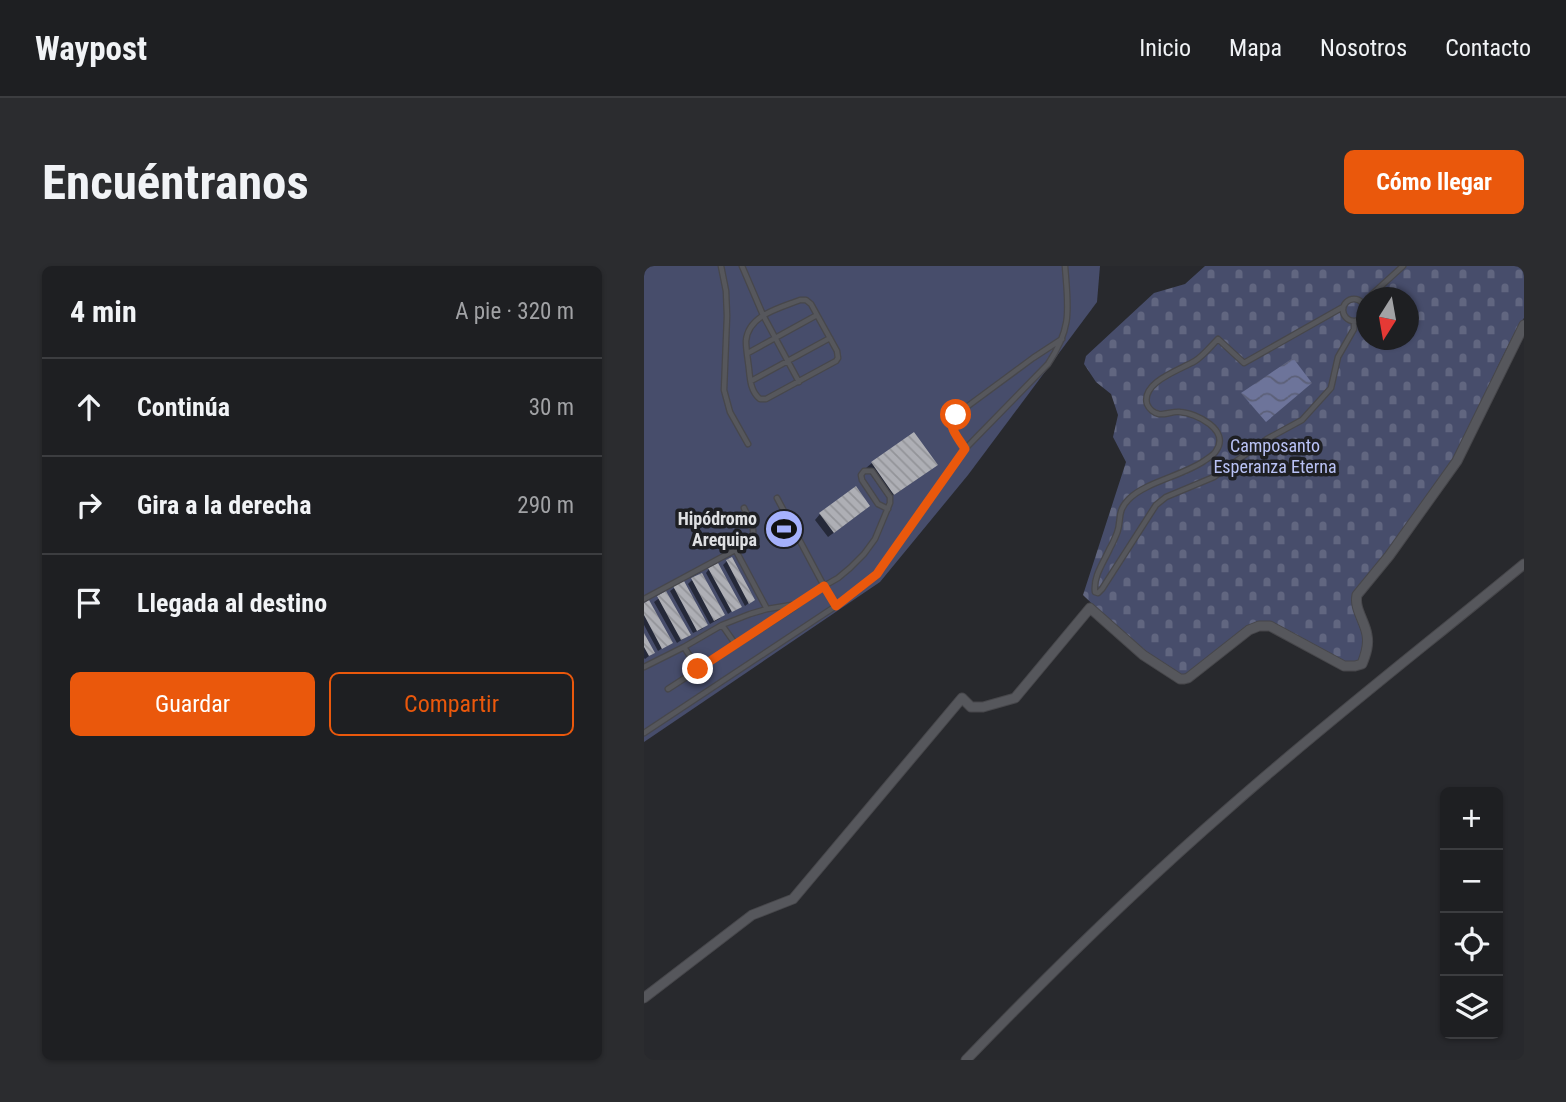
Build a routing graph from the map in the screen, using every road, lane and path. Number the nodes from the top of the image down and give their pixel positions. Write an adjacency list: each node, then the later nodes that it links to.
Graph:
1 (721, 266): 19 (lane)
2 (742, 266): 9 (lane)
3 (1065, 266): 14 (lane)
4 (1403, 266): 5 (lane)
5 (1380, 287)
6 (1356, 300): 7 (lane)
7 (1343, 307): 10 (lane); 10 (lane)
8 (817, 314): 9 (lane); 12 (lane); 13 (lane)
9 (763, 315): 12 (lane); 15 (lane)
10 (1354, 321)
11 (1524, 325): 38 (street)
12 (775, 338): 15 (lane); 16 (lane)
13 (830, 338): 16 (lane); 18 (lane)
14 (1063, 339): 20 (lane); 20 (lane)
15 (747, 353): 17 (lane)
16 (788, 360): 17 (lane); 18 (lane)
17 (750, 381): 18 (lane)
18 (799, 382)
19 (748, 444)
20 (965, 449): 29 (lane)
21 (777, 498): 26 (lane)
22 (744, 508): 24 (lane)
23 (888, 509): 23 (lane); 26 (lane)
24 (736, 550): 27 (lane); 30 (lane)
25 (1524, 564): 39 (street)
26 (824, 586): 28 (lane); 29 (lane)
27 (644, 599)
28 (798, 604): 30 (lane); 32 (lane)
29 (836, 606): 37 (lane)
30 (767, 609): 31 (lane)
31 (722, 625): 32 (lane); 33 (lane)
32 (736, 645): 35 (lane)
33 (684, 647): 34 (lane); 35 (lane)
34 (644, 667)
35 (698, 669): 36 (lane)
36 (668, 689)
37 (644, 731)
38 (644, 998)
39 (966, 1060)

